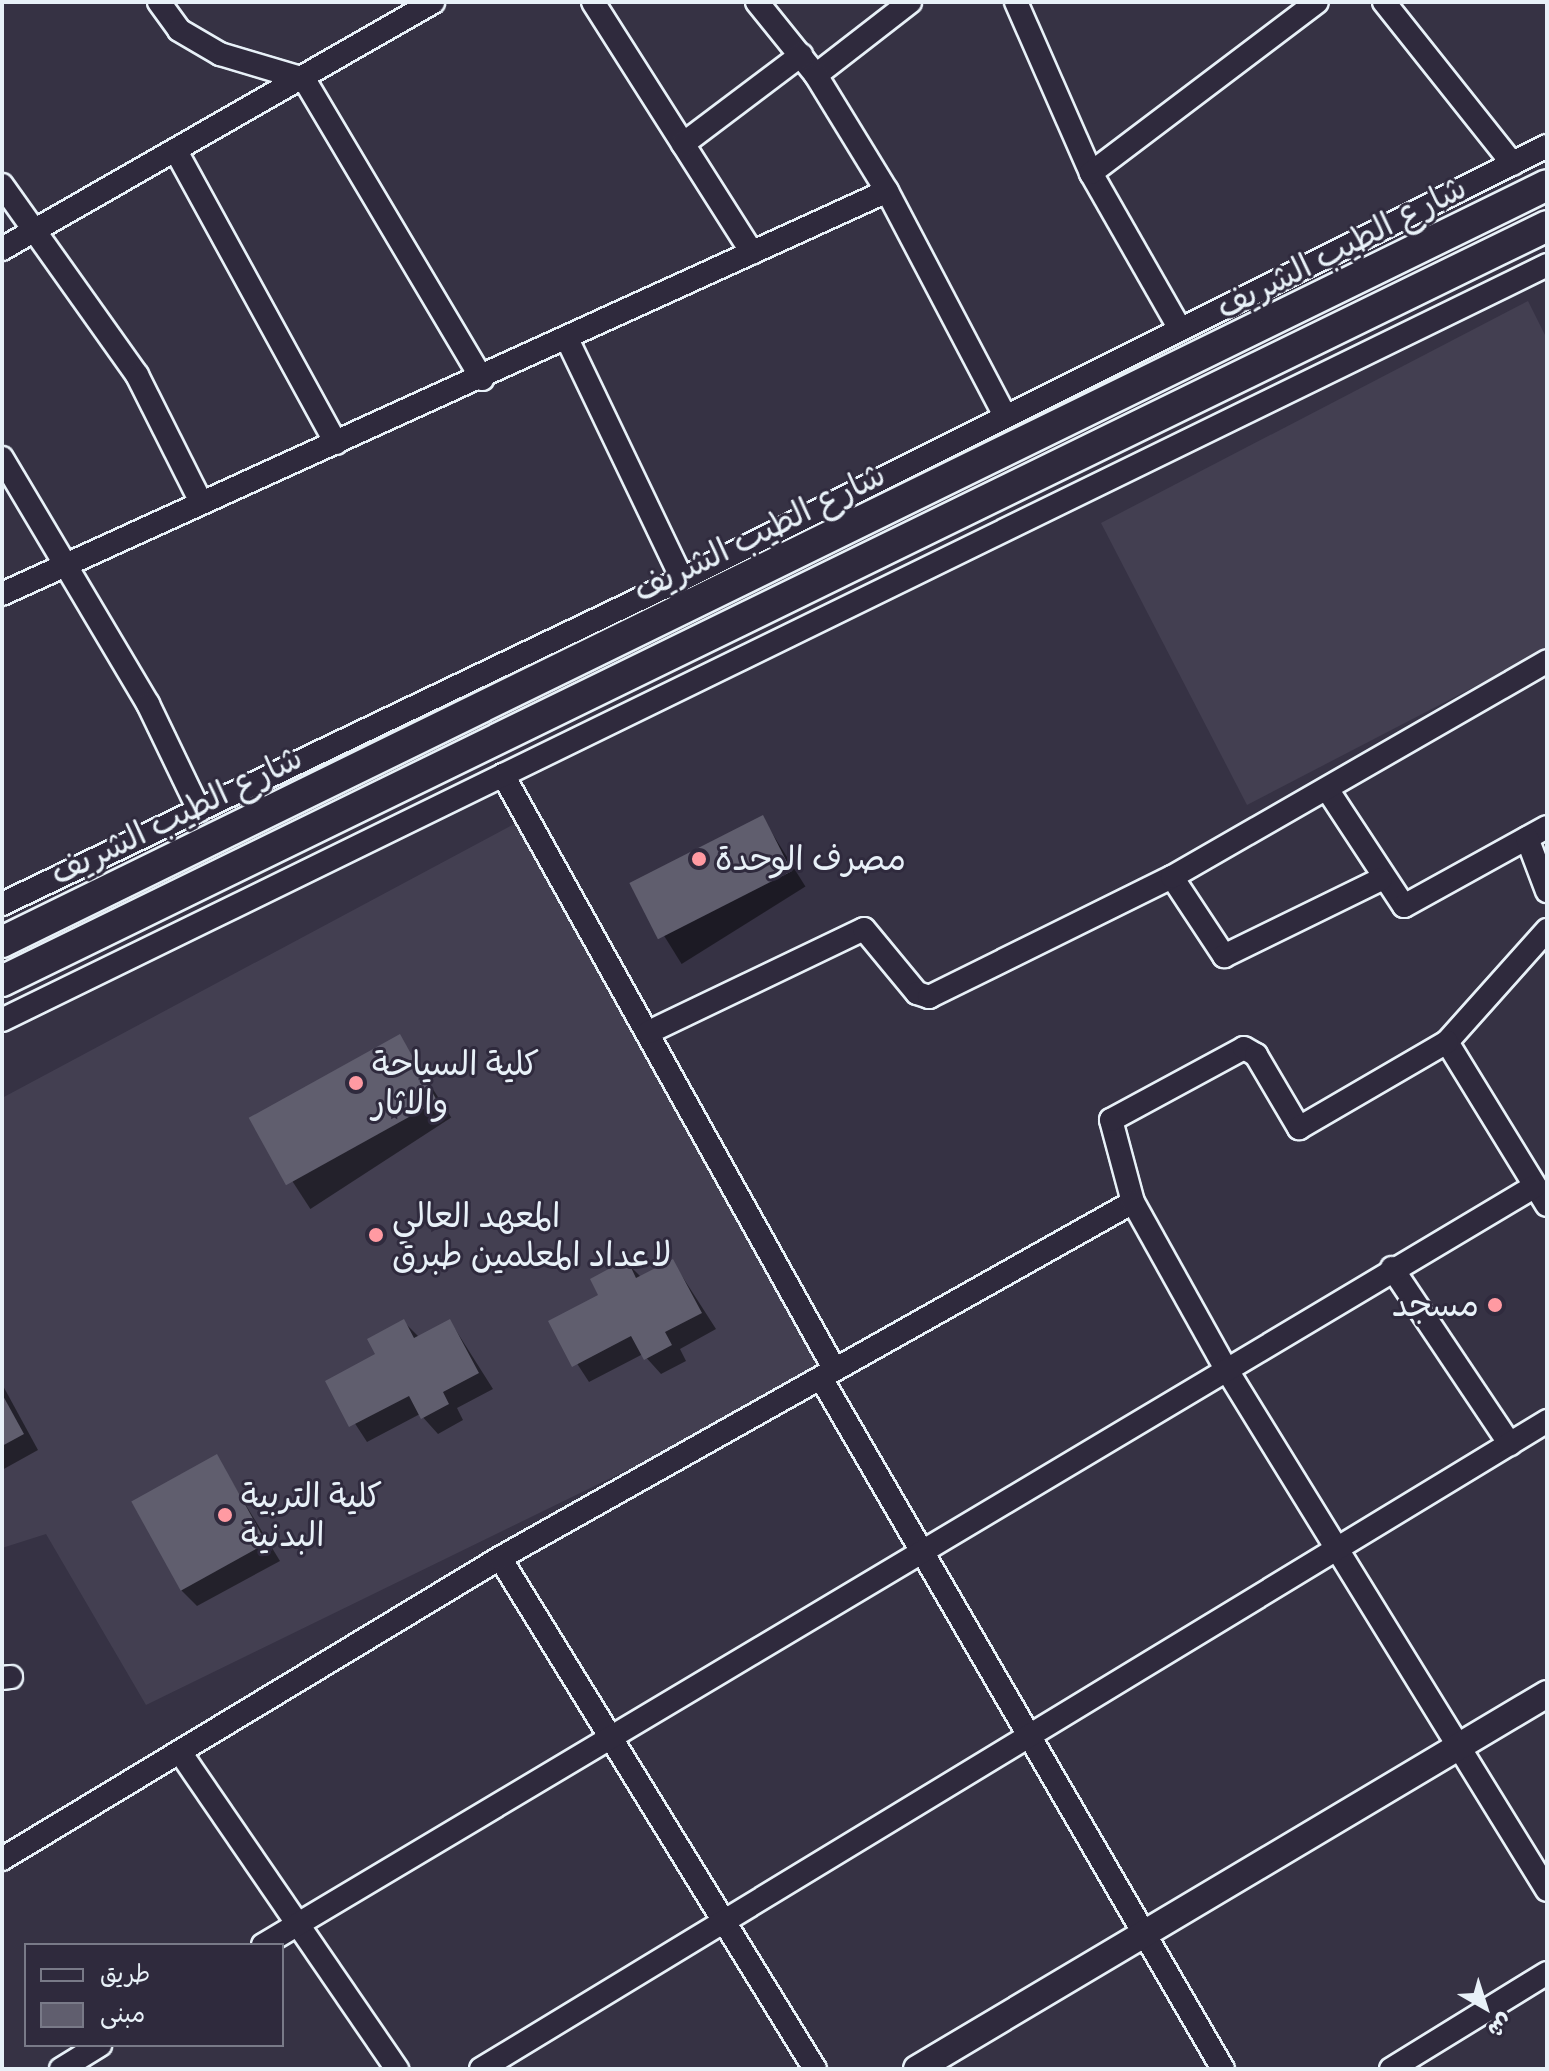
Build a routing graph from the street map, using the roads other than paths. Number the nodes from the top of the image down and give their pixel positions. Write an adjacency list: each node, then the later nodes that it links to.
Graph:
1 (159, 2): 11 (street)
2 (433, 2): 11 (street)
3 (593, 2): 12 (street)
4 (757, 2): 9 (street)
5 (910, 2): 10 (street)
6 (1016, 2): 16 (street)
7 (1317, 2): 16 (street)
8 (1384, 2): 15 (street)
9 (801, 55): 10 (street); 12 (street)
10 (816, 75): 19 (street)
11 (304, 79): 14 (street); 27 (street)
12 (683, 144): 23 (street)
13 (1547, 146): 15 (street)
14 (176, 151): 21 (street); 29 (street)
15 (1513, 164): 25 (street)
16 (1091, 173): 25 (street)
17 (2, 185): 21 (street)
18 (1547, 185): 46 (main road, شارع الطيب الشريف)
19 (887, 191): 23 (street); 28 (street)
20 (1547, 226): 47 (main road)
21 (36, 232): 22 (street); 31 (street)
22 (2, 249)
23 (752, 253): 26 (street)
24 (1547, 265): 36 (street)
25 (1179, 327): 28 (street)
26 (568, 341): 27 (street); 33 (street)
27 (482, 379): 29 (street)
28 (1005, 416): 33 (street)
29 (336, 443): 31 (street)
30 (2, 458): 32 (street)
31 (200, 500): 32 (street)
32 (59, 563): 34 (street); 38 (street)
33 (682, 579): 38 (street)
34 (2, 594)
35 (1547, 661): 37 (street)
36 (503, 775): 48 (street); 49 (street)
37 (1327, 789): 41 (street); 42 (street)
38 (199, 810): 44 (street)
39 (1547, 827): 40 (street)
40 (1527, 838): 42 (street); 43 (street)
41 (1172, 877): 42 (street); 49 (street)
42 (1381, 879)
43 (1547, 891)
44 (2, 904)
45 (1547, 930): 50 (street)
46 (2, 942)
47 (2, 981)
48 (2, 1020)
49 (649, 1032): 55 (street)
50 (1447, 1042): 51 (street); 52 (street)
51 (1541, 1196): 53 (street)
52 (1133, 1202): 54 (street); 55 (street)
53 (1392, 1268): 54 (street); 57 (street)
54 (1225, 1367): 58 (street); 59 (street)
55 (828, 1374): 59 (street); 60 (street)
56 (1547, 1421): 57 (street)
57 (1510, 1444): 58 (street)
58 (1339, 1550): 62 (street); 63 (street)
59 (924, 1552): 62 (street); 64 (street)
60 (500, 1558): 64 (street); 65 (street)
61 (1547, 1694): 63 (street)
62 (1028, 1734): 69 (street); 70 (street)
63 (1462, 1744): 67 (street); 70 (street)
64 (609, 1745): 68 (street); 69 (street)
65 (182, 1755): 66 (street); 68 (street)
66 (2, 1859)
67 (1547, 1890)
68 (299, 1923): 71 (street); 75 (street)
69 (722, 1925): 76 (street); 77 (street)
70 (1144, 1934): 78 (street); 79 (street)
71 (266, 1943)
72 (1547, 1973): 80 (street)
73 (97, 2047): 74 (street)
74 (61, 2069)
75 (397, 2069)
76 (481, 2069)
77 (815, 2069)
78 (917, 2069)
79 (1223, 2069)
80 (1391, 2069)

